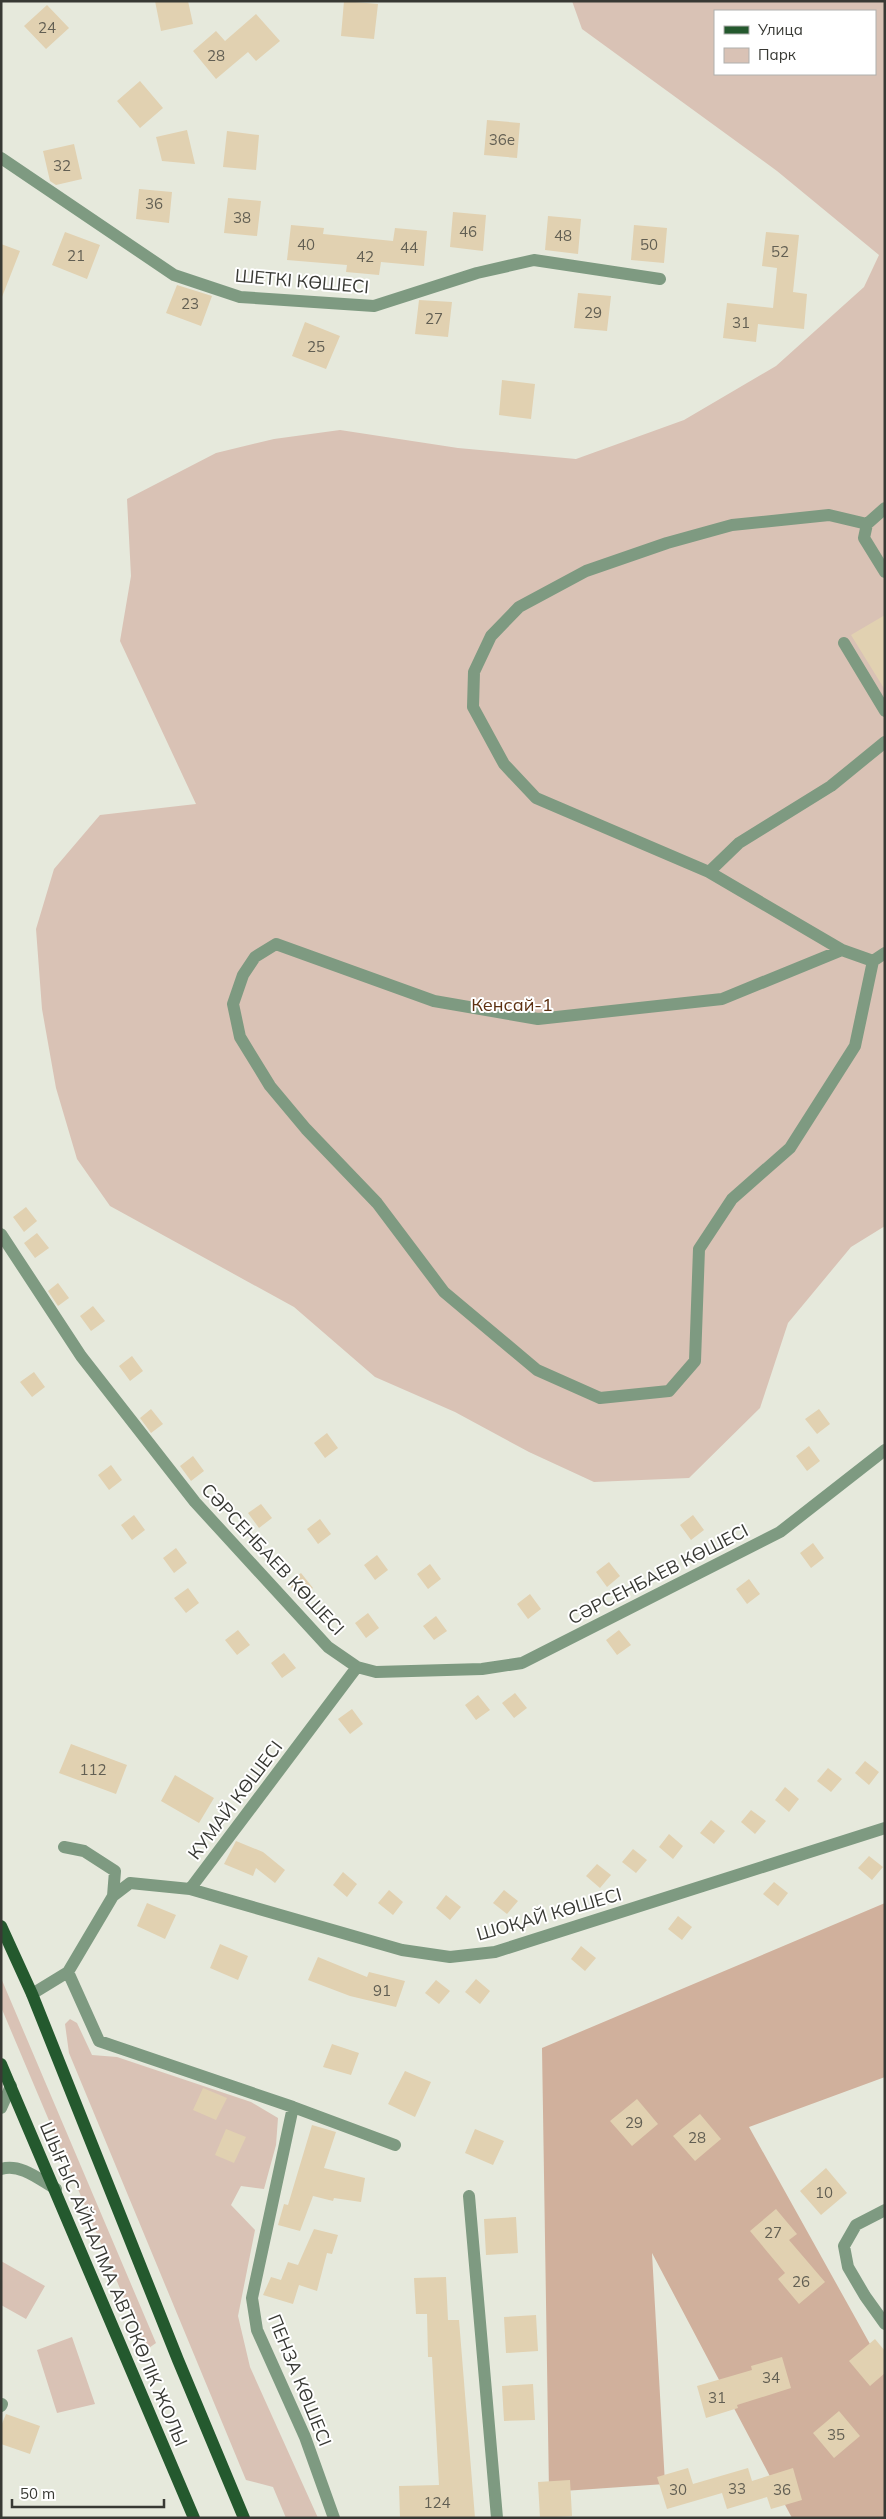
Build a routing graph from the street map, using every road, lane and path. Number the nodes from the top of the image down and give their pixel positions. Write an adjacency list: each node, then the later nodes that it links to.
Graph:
1 (1, 158): 2 (street, ШЕТКІ КӨШЕСІ)
2 (660, 279)
3 (885, 508): 4 (street)
4 (867, 524): 5 (street); 9 (street)
5 (885, 572)
6 (844, 643): 7 (street)
7 (885, 711)
8 (885, 742): 9 (street)
9 (709, 872): 10 (street)
10 (842, 950): 12 (street); 12 (street)
11 (885, 953): 12 (street)
12 (873, 961)
13 (1, 1234): 15 (street, СӘРСЕНБАЕВ КӨШЕСІ)
14 (885, 1450): 15 (street, СӘРСЕНБАЕВ КӨШЕСІ)
15 (357, 1667): 18 (street, КУМАЙ КӨШЕСІ)
16 (885, 1828): 18 (street, ШОҚАЙ КӨШЕСІ)
17 (64, 1846): 19 (street)
18 (190, 1889): 19 (street)
19 (113, 1896): 21 (street)
20 (1, 1926): 22 (main road)
21 (68, 1972): 22 (street); 25 (street)
22 (32, 1994): 34 (main road)
23 (1, 2064): 24 (main road, ШЫҒЫС АЙНАЛМА АВТОКӨЛІК ЖОЛЫ)
24 (11, 2086): 26 (street); 29 (main road, ШЫҒЫС АЙНАЛМА АВТОКӨЛІК ЖОЛЫ)
25 (293, 2107): 27 (street); 35 (street, ПЕНЗА КӨШЕСІ)
26 (1, 2108)
27 (395, 2145)
28 (1, 2169): 29 (street)
29 (56, 2189): 33 (main road, ШЫҒЫС АЙНАЛМА АВТОКӨЛІК ЖОЛЫ)
30 (469, 2196): 36 (street)
31 (885, 2210): 32 (street)
32 (885, 2324)
33 (194, 2518)
34 (244, 2518)
35 (334, 2518)
36 (497, 2518)

